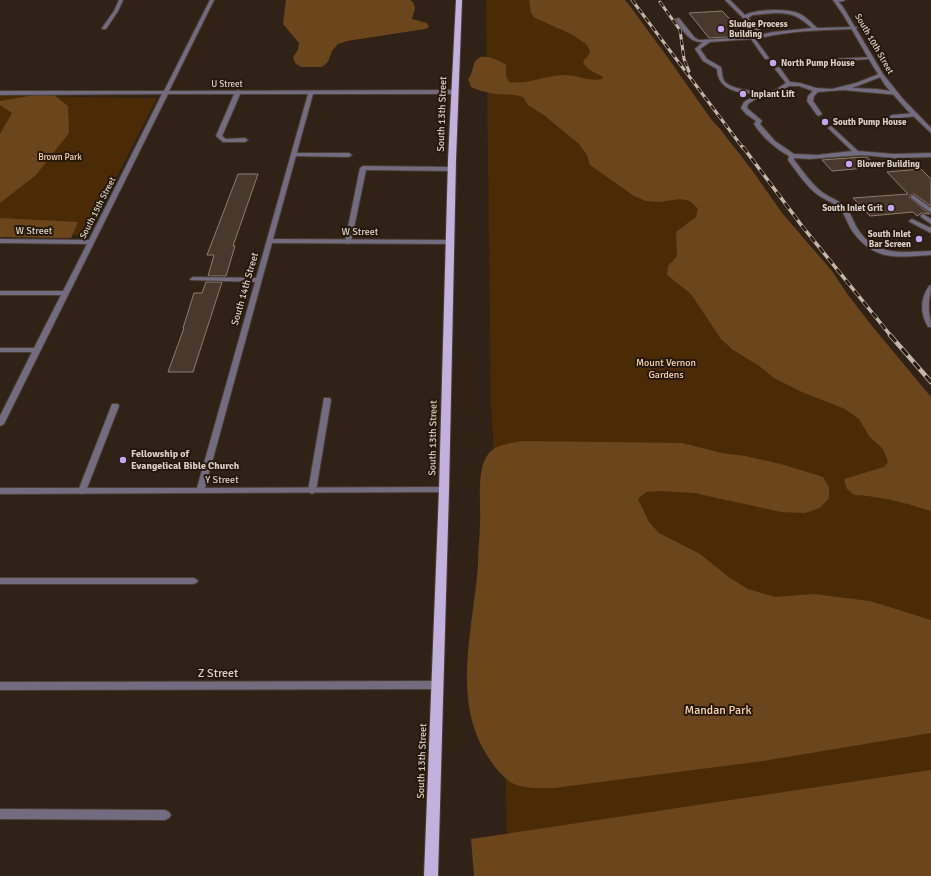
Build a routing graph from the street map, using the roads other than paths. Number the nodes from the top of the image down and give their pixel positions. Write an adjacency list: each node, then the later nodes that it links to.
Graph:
1 (121, 0): 9 (street)
2 (212, 0): 23 (street, South 15th Street)
3 (459, 0): 26 (main road, South 13th Street)
4 (727, 0): 8 (street)
5 (835, 0): 6 (street); 10 (street, South 10th Street)
6 (843, 0)
7 (677, 18): 14 (street)
8 (745, 18): 11 (street); 12 (street)
9 (104, 28)
10 (855, 28): 11 (street); 16 (street, South 10th Street)
11 (816, 29): 12 (street)
12 (763, 35): 13 (street)
13 (752, 38): 14 (street); 15 (street)
14 (708, 41): 27 (street)
15 (767, 58)
16 (870, 58): 17 (street); 19 (street, South 10th Street)
17 (832, 60)
18 (778, 69): 20 (street)
19 (881, 75): 21 (street); 29 (street, South 10th Street)
20 (789, 84): 22 (street); 27 (street)
21 (839, 89): 22 (street); 29 (street)
22 (817, 90): 30 (street)
23 (166, 92): 24 (street, U Street); 28 (street, U Street); 50 (street, South 15th Street)
24 (238, 92): 25 (street, U Street); 35 (street)
25 (311, 92): 26 (street, U Street); 37 (street, South 14th Street)
26 (455, 92): 41 (main road, South 13th Street)
27 (763, 92): 40 (street)
28 (0, 93)
29 (896, 94): 31 (street, South 10th Street)
30 (819, 114)
31 (915, 115): 32 (street); 34 (street, South 10th Street)
32 (892, 117)
33 (831, 128): 36 (street)
34 (931, 131)
35 (245, 140)
36 (857, 153): 39 (street); 40 (street)
37 (293, 155): 38 (street); 49 (street, South 14th Street)
38 (349, 155)
39 (931, 155)
40 (792, 156): 53 (street)
41 (452, 169): 51 (street); 52 (main road, South 13th Street)
42 (913, 197): 43 (street)
43 (931, 211)
44 (923, 216): 46 (street)
45 (912, 221): 47 (street)
46 (931, 222)
47 (931, 231)
48 (0, 241): 50 (street, W Street)
49 (269, 241): 51 (street, W Street); 55 (street, South 14th Street)
50 (91, 242): 58 (street, South 15th Street)
51 (348, 242): 52 (street, W Street)
52 (450, 242): 65 (main road, South 13th Street)
53 (931, 253)
54 (193, 279): 55 (street)
55 (258, 280): 67 (street, South 14th Street)
56 (931, 287): 59 (street)
57 (0, 293): 58 (street)
58 (66, 293): 61 (street, South 15th Street)
59 (931, 325)
60 (0, 350): 61 (street)
61 (37, 350): 64 (street, South 15th Street)
62 (327, 400): 68 (street)
63 (115, 406): 66 (street)
64 (1, 419)
65 (444, 490): 68 (street, Y Street); 72 (main road, South 13th Street)
66 (82, 491): 67 (street, Y Street); 69 (street, Y Street)
67 (200, 491): 68 (street, Y Street)
68 (312, 491)
69 (0, 492)
70 (0, 581): 71 (street)
71 (193, 581)
72 (436, 685): 73 (street, Z Street); 76 (main road, South 13th Street)
73 (0, 686)
74 (0, 814): 75 (street)
75 (165, 815)
76 (431, 876)

